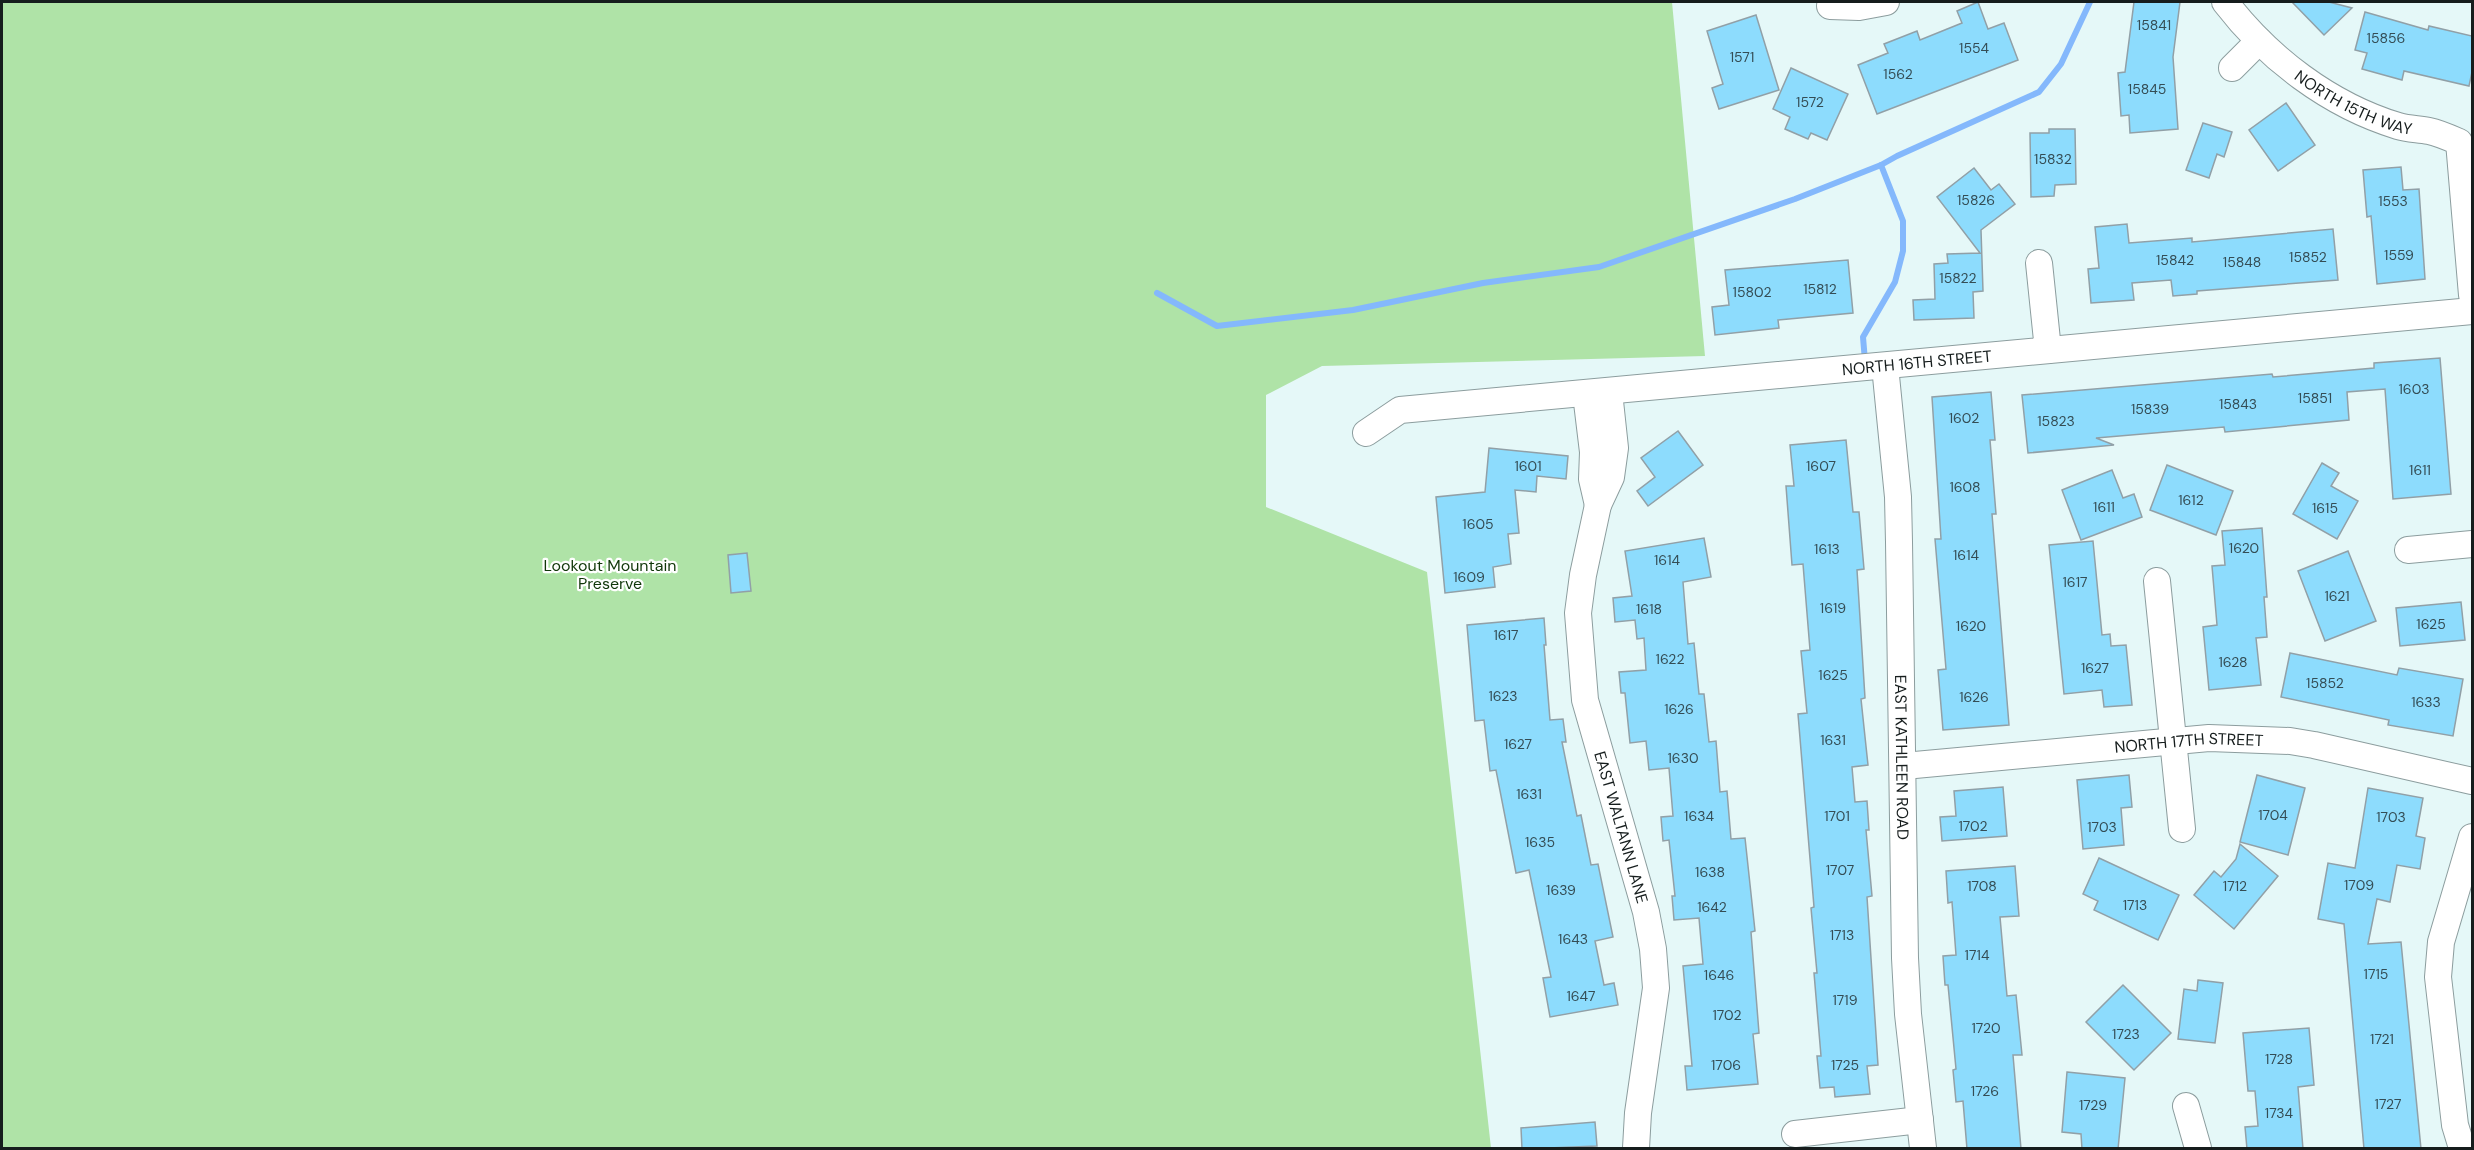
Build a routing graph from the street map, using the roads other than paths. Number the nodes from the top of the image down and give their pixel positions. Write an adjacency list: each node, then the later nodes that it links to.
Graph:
1 (1886, 2): 3 (street)
2 (2225, 2): 4 (street, NORTH 15TH WAY)
3 (1830, 6)
4 (2259, 41): 5 (street); 7 (street, NORTH 15TH WAY)
5 (2232, 68)
6 (2039, 263): 9 (street)
7 (2472, 295)
8 (2472, 311): 9 (street, NORTH 16TH STREET)
9 (2048, 350): 10 (street, NORTH 16TH STREET)
10 (1885, 366): 11 (street, NORTH 16TH STREET); 17 (street, EAST KATHLEEN ROAD)
11 (1597, 393): 12 (street, NORTH 16TH STREET); 24 (street, EAST WALTANN LANE)
12 (1366, 433)
13 (2472, 544): 14 (street)
14 (2408, 550)
15 (2157, 580): 16 (street)
16 (2173, 741): 17 (street, NORTH 17TH STREET); 18 (street, NORTH 17TH STREET); 19 (street)
17 (1904, 766): 22 (street, EAST KATHLEEN ROAD)
18 (2472, 781)
19 (2182, 829)
20 (2472, 837): 27 (street)
21 (2187, 1106): 26 (street)
22 (1920, 1120): 23 (street); 25 (street, EAST KATHLEEN ROAD)
23 (1795, 1134)
24 (1636, 1149)
25 (1923, 1149)
26 (2198, 1149)
27 (2462, 1149)

